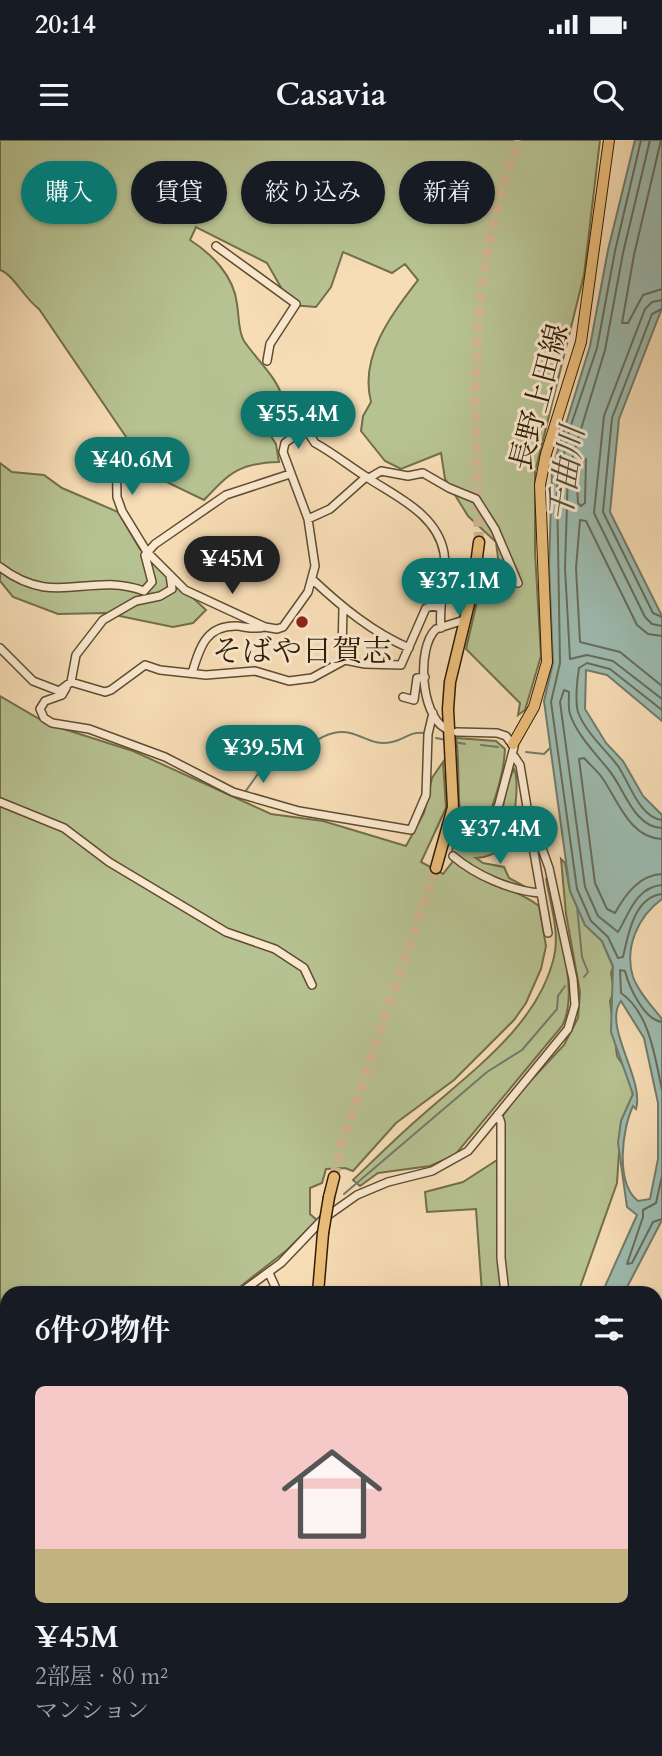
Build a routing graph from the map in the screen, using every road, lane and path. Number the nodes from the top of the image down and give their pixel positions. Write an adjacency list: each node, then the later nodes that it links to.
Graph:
1 (609, 140): 30 (main road, 長野上田線)
2 (216, 246): 3 (street)
3 (267, 361)
4 (116, 442): 9 (street)
5 (290, 474): 6 (street); 7 (street); 9 (street)
6 (368, 478): 7 (street); 13 (street); 15 (street)
7 (308, 519): 12 (street)
8 (479, 542): 16 (highway)
9 (147, 552): 10 (street); 11 (street)
10 (0, 566)
11 (169, 574): 17 (street); 25 (street)
12 (313, 580): 14 (street); 17 (street)
13 (518, 583)
14 (343, 608): 21 (street); 22 (street)
15 (440, 608): 18 (street); 21 (street)
16 (464, 620): 18 (street); 19 (highway)
17 (265, 626): 23 (street)
18 (441, 628): 19 (street); 24 (street)
19 (458, 640): 33 (highway)
20 (0, 648): 25 (street)
21 (409, 648): 22 (street)
22 (345, 660): 23 (street)
23 (192, 673): 25 (street)
24 (425, 677): 26 (street); 27 (street)
25 (69, 685): 27 (street)
26 (403, 697)
27 (433, 713): 28 (street)
28 (445, 728)
29 (457, 732): 30 (street)
30 (513, 744): 31 (street)
31 (514, 756): 34 (street); 35 (street)
32 (0, 802): 41 (street)
33 (449, 831): 35 (street); 36 (highway)
34 (536, 832): 39 (street); 42 (street)
35 (461, 842): 36 (street)
36 (443, 848): 38 (highway)
37 (453, 856): 39 (street)
38 (436, 868)
39 (541, 893): 40 (street)
40 (548, 933)
41 (312, 985)
42 (498, 1114): 44 (street); 48 (street)
43 (334, 1177): 47 (highway, bridge)
44 (269, 1273): 45 (street); 46 (street)
45 (250, 1286)
46 (275, 1286)
47 (319, 1286)
48 (504, 1286)

